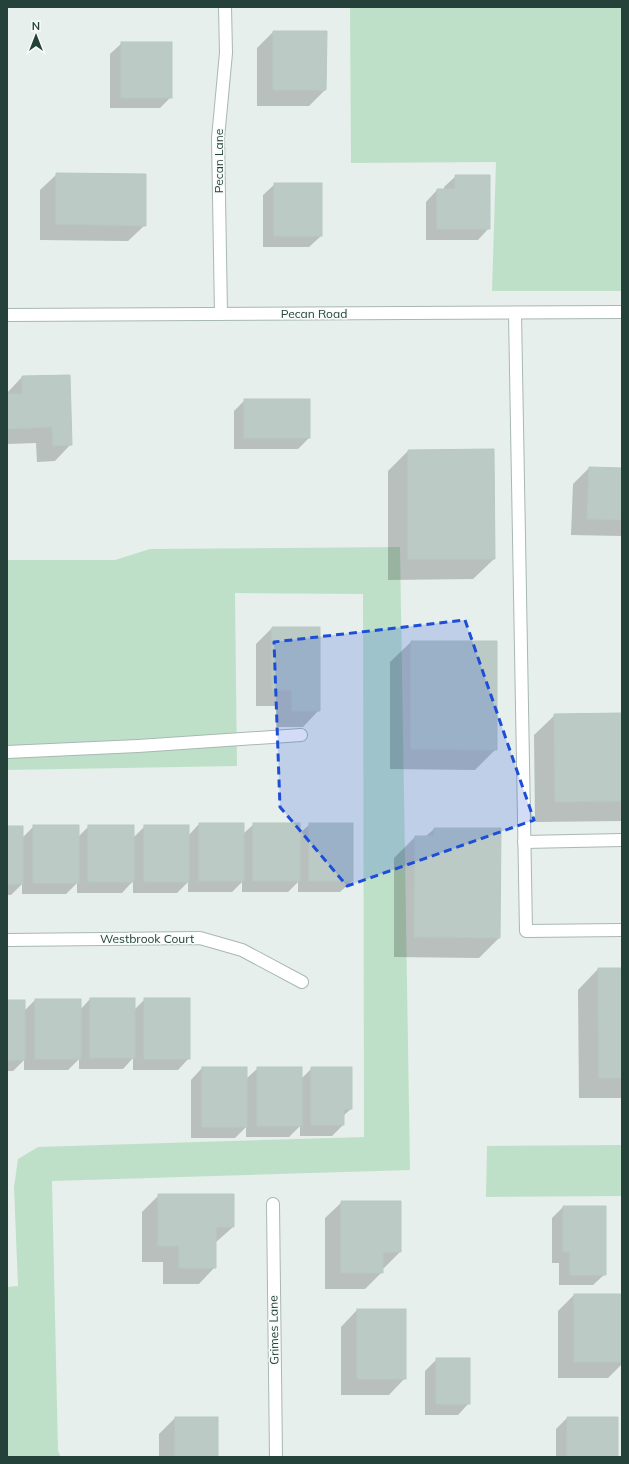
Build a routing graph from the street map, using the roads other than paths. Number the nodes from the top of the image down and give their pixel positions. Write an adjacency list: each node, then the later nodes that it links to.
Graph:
1 (225, 7): 4 (street, Pecan Lane)
2 (622, 312): 3 (street, Pecan Road)
3 (515, 313): 4 (street, Pecan Road); 9 (street)
4 (221, 314): 5 (street, Pecan Road)
5 (7, 315)
6 (301, 735): 7 (street)
7 (7, 752)
8 (622, 840): 9 (street)
9 (524, 842): 10 (street)
10 (622, 930)
11 (7, 940): 12 (street, Westbrook Court)
12 (302, 982)
13 (273, 1204): 14 (street, Grimes Lane)
14 (276, 1457)

